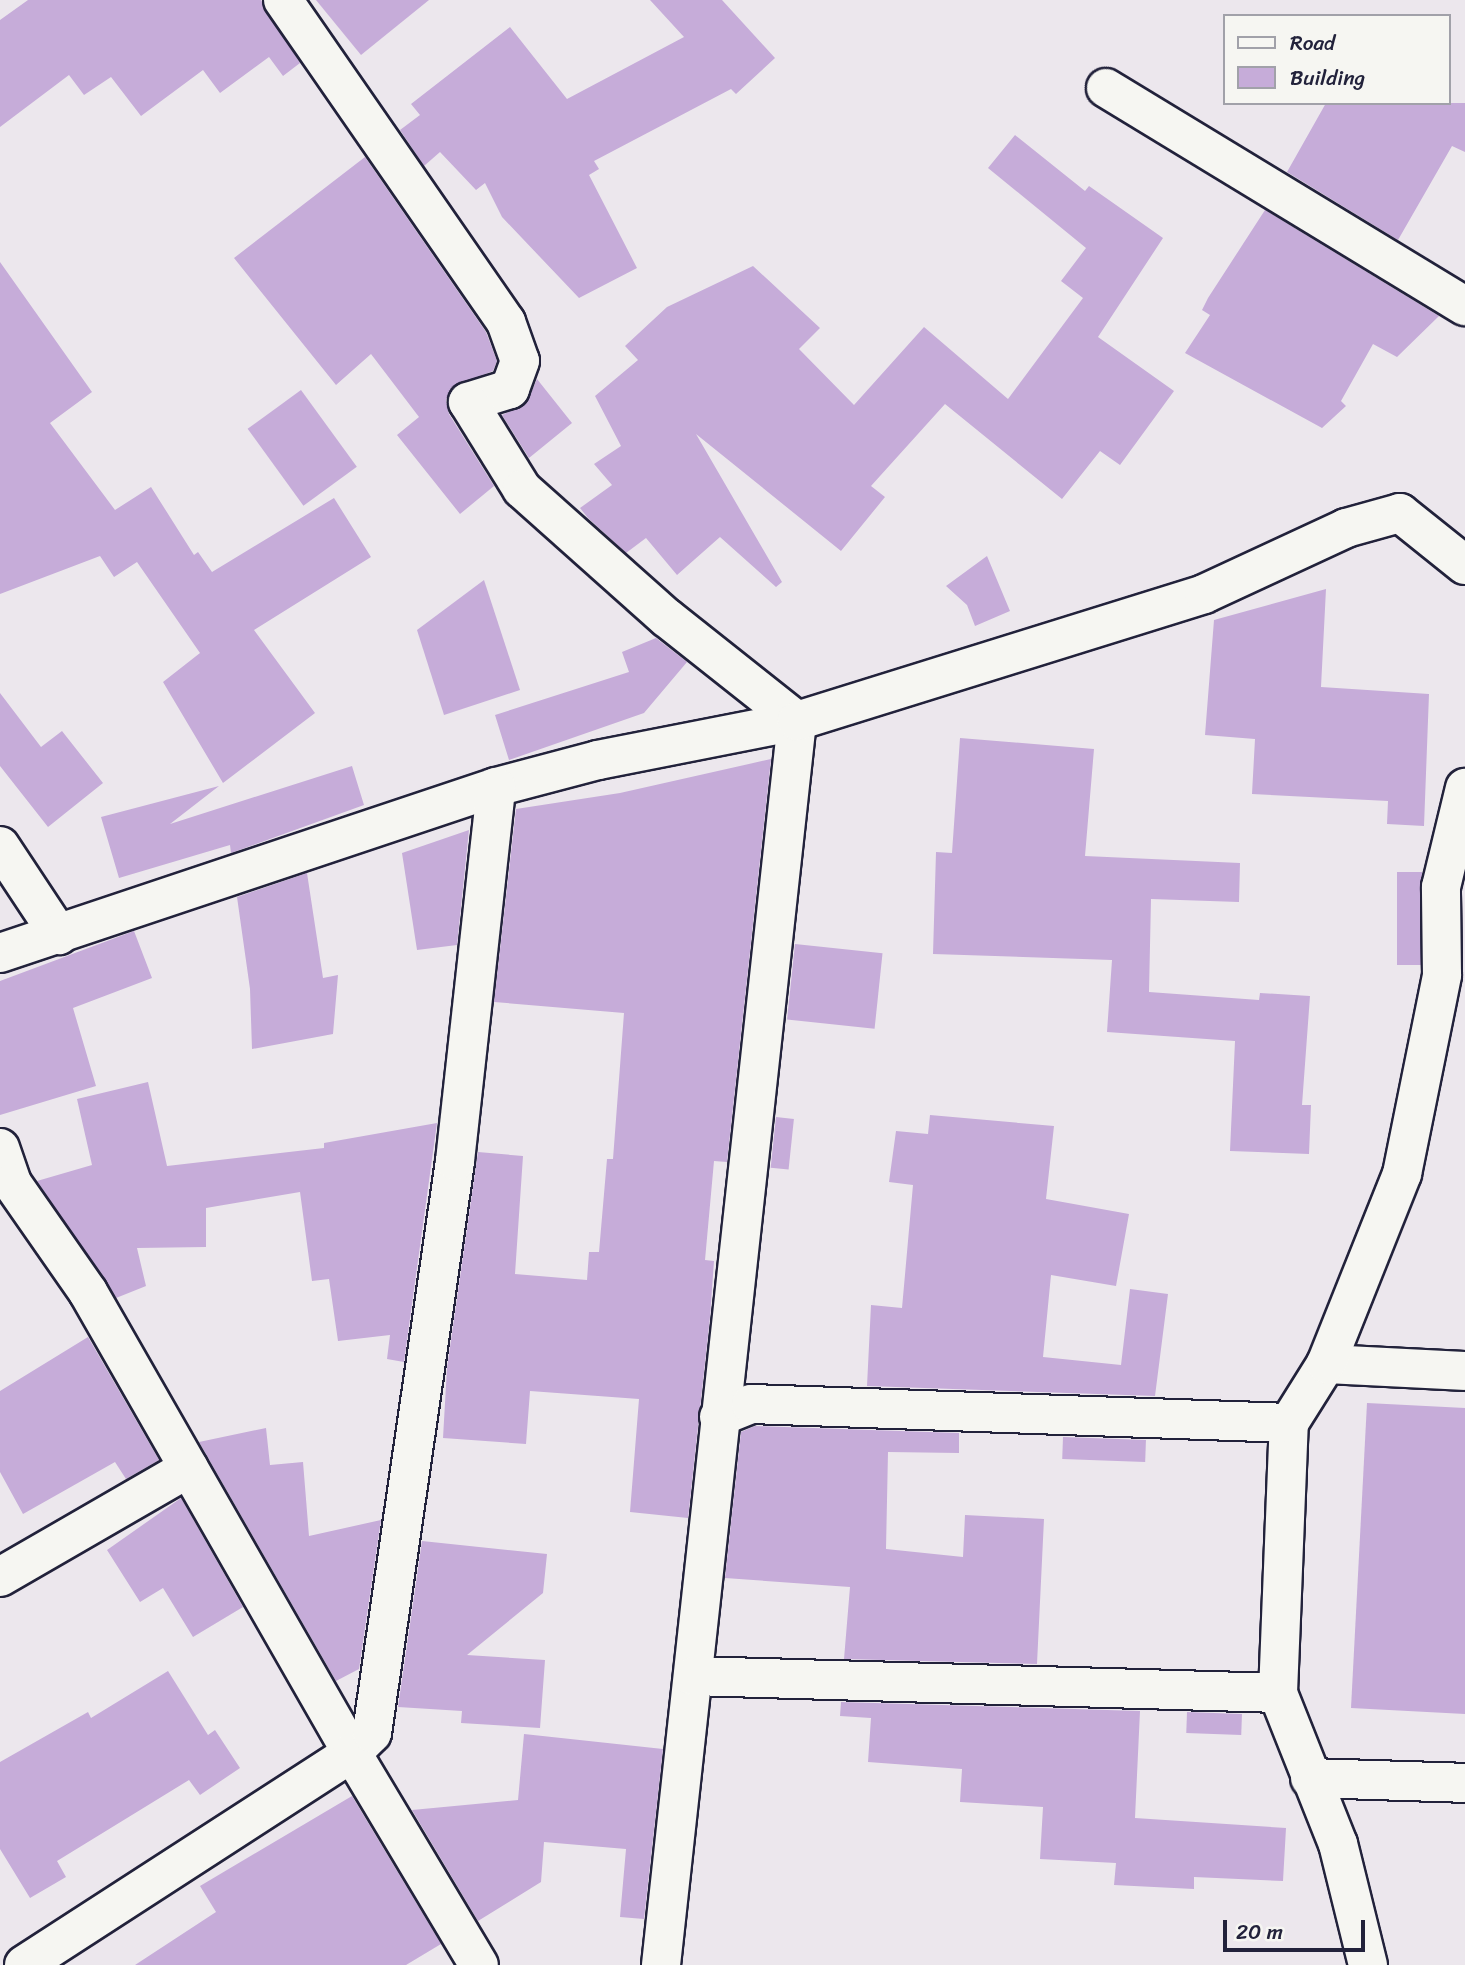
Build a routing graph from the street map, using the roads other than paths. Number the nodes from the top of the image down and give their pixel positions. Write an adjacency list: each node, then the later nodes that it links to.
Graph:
1 (283, 0): 5 (street)
2 (1106, 88): 3 (street)
3 (1465, 306)
4 (1465, 565): 5 (street)
5 (797, 721): 6 (street); 14 (street)
6 (496, 788): 9 (street); 20 (street)
7 (1465, 788): 12 (street)
8 (0, 846): 9 (street)
9 (59, 935): 10 (street)
10 (0, 953)
11 (0, 1148): 16 (street)
12 (1326, 1364): 13 (street); 15 (street)
13 (1465, 1371)
14 (719, 1417): 15 (street); 18 (street)
15 (1289, 1423): 19 (street)
16 (189, 1468): 17 (street); 20 (street)
17 (0, 1577)
18 (693, 1676): 19 (street); 25 (street)
19 (1278, 1693): 21 (street)
20 (352, 1753): 23 (street); 24 (street)
21 (1310, 1778): 22 (street); 26 (street)
22 (1465, 1783)
23 (24, 1965)
24 (479, 1965)
25 (661, 1965)
26 (1368, 1965)

